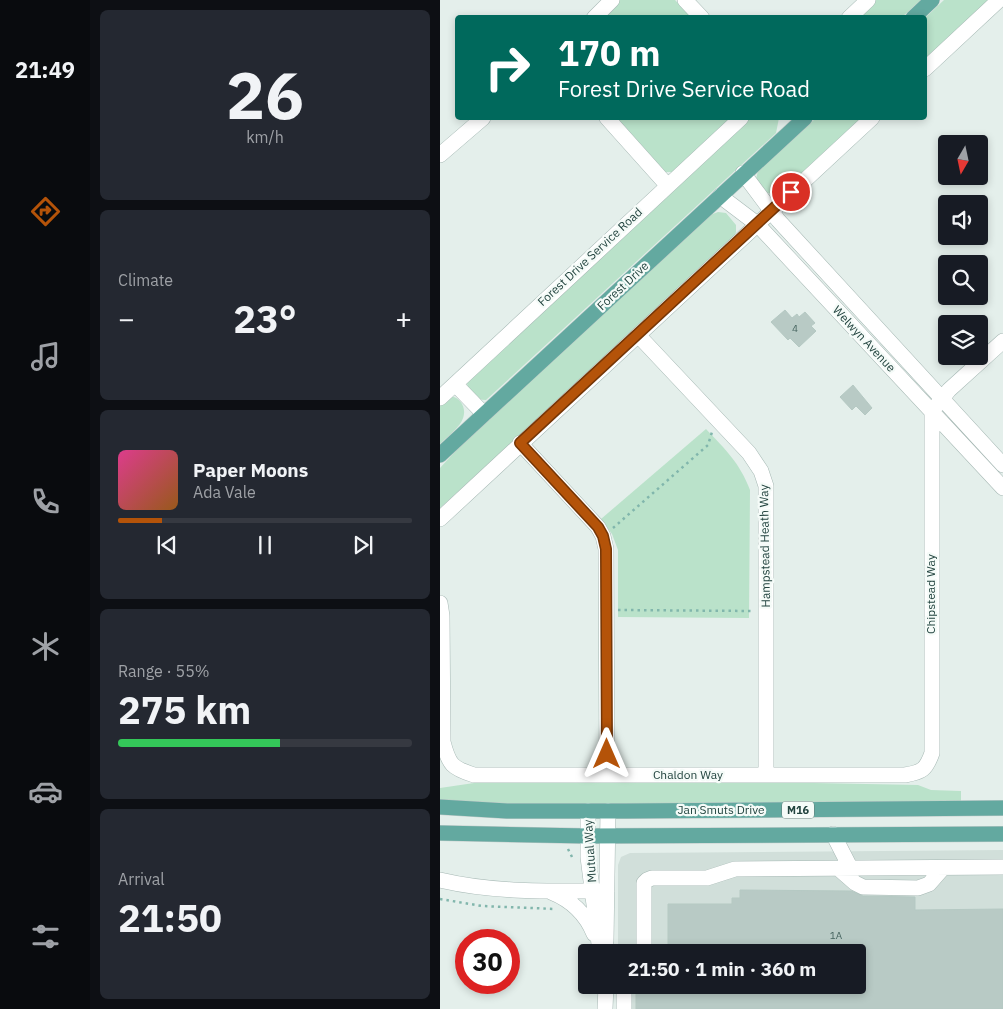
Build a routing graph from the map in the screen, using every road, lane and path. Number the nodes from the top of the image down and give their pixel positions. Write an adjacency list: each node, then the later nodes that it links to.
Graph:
1 (612, 0): 6 (street)
2 (686, 0): 7 (street)
3 (868, 0): 8 (street)
4 (932, 0): 9 (main road)
5 (1000, 0): 10 (street)
6 (597, 15)
7 (699, 15)
8 (852, 15)
9 (916, 15)
10 (927, 67)
11 (481, 120): 16 (street)
12 (609, 120): 18 (street)
13 (739, 120): 18 (street, Forest Drive Service Road)
14 (800, 120): 17 (main road, Forest Drive)
15 (870, 120): 20 (street)
16 (442, 151)
17 (743, 173): 19 (main road, Forest Drive); 20 (street, Welwyn Avenue)
18 (667, 185): 26 (street, Forest Drive Service Road)
19 (720, 196): 21 (street, Welwyn Avenue); 30 (main road, Forest Drive)
20 (771, 211): 21 (street); 22 (street, Welwyn Avenue)
21 (757, 224): 23 (street, Welwyn Avenue); 24 (street)
22 (862, 310): 23 (street); 28 (street, Welwyn Avenue)
23 (847, 320): 29 (street, Welwyn Avenue)
24 (638, 335): 31 (street, Hampstead Heath Way); 32 (street)
25 (1003, 340): 28 (street)
26 (455, 384): 27 (street, Forest Drive Service Road); 30 (street)
27 (440, 398)
28 (942, 400): 29 (street); 34 (street, Welwyn Avenue)
29 (932, 411): 35 (street, Welwyn Avenue); 41 (street, Chipstead Way)
30 (484, 414): 33 (main road, Forest Drive)
31 (716, 419): 37 (path); 39 (street, Hampstead Heath Way)
32 (520, 443): 36 (street); 37 (street)
33 (440, 455)
34 (1003, 465)
35 (1003, 488)
36 (440, 518)
37 (603, 536): 40 (street)
38 (440, 603): 42 (street, Chaldon Way)
39 (766, 610): 40 (path); 43 (street, Hampstead Heath Way)
40 (607, 618): 42 (street)
41 (919, 773): 43 (street, Chaldon Way)
42 (607, 774): 43 (street, Chaldon Way)
43 (766, 775)
44 (440, 807): 46 (main road, Jan Smuts Drive / M16)
45 (1003, 808): 47 (main road, Jan Smuts Drive / M16)
46 (588, 811): 47 (main road, Jan Smuts Drive / M16); 52 (street, Mutual Way)
47 (608, 811): 51 (street, Mutual Way)
48 (440, 833): 52 (main road, Jan Smuts Drive / M16)
49 (833, 834): 50 (main road, Jan Smuts Drive / M16); 51 (main road, Jan Smuts Drive / M16); 54 (street)
50 (1003, 834)
51 (608, 835): 52 (main road, Jan Smuts Drive / M16); 57 (street, Mutual Way)
52 (587, 836): 57 (street, Mutual Way)
53 (1003, 867): 54 (street)
54 (845, 869): 62 (street)
55 (440, 880): 56 (street)
56 (546, 890): 57 (street); 60 (street)
57 (600, 891): 61 (street, Mutual Way)
58 (440, 899): 59 (path)
59 (560, 909)
60 (598, 944)
61 (601, 944)
62 (644, 944)
63 (606, 994): 65 (street)
64 (624, 994): 66 (street)
65 (605, 1009)
66 (624, 1009)

